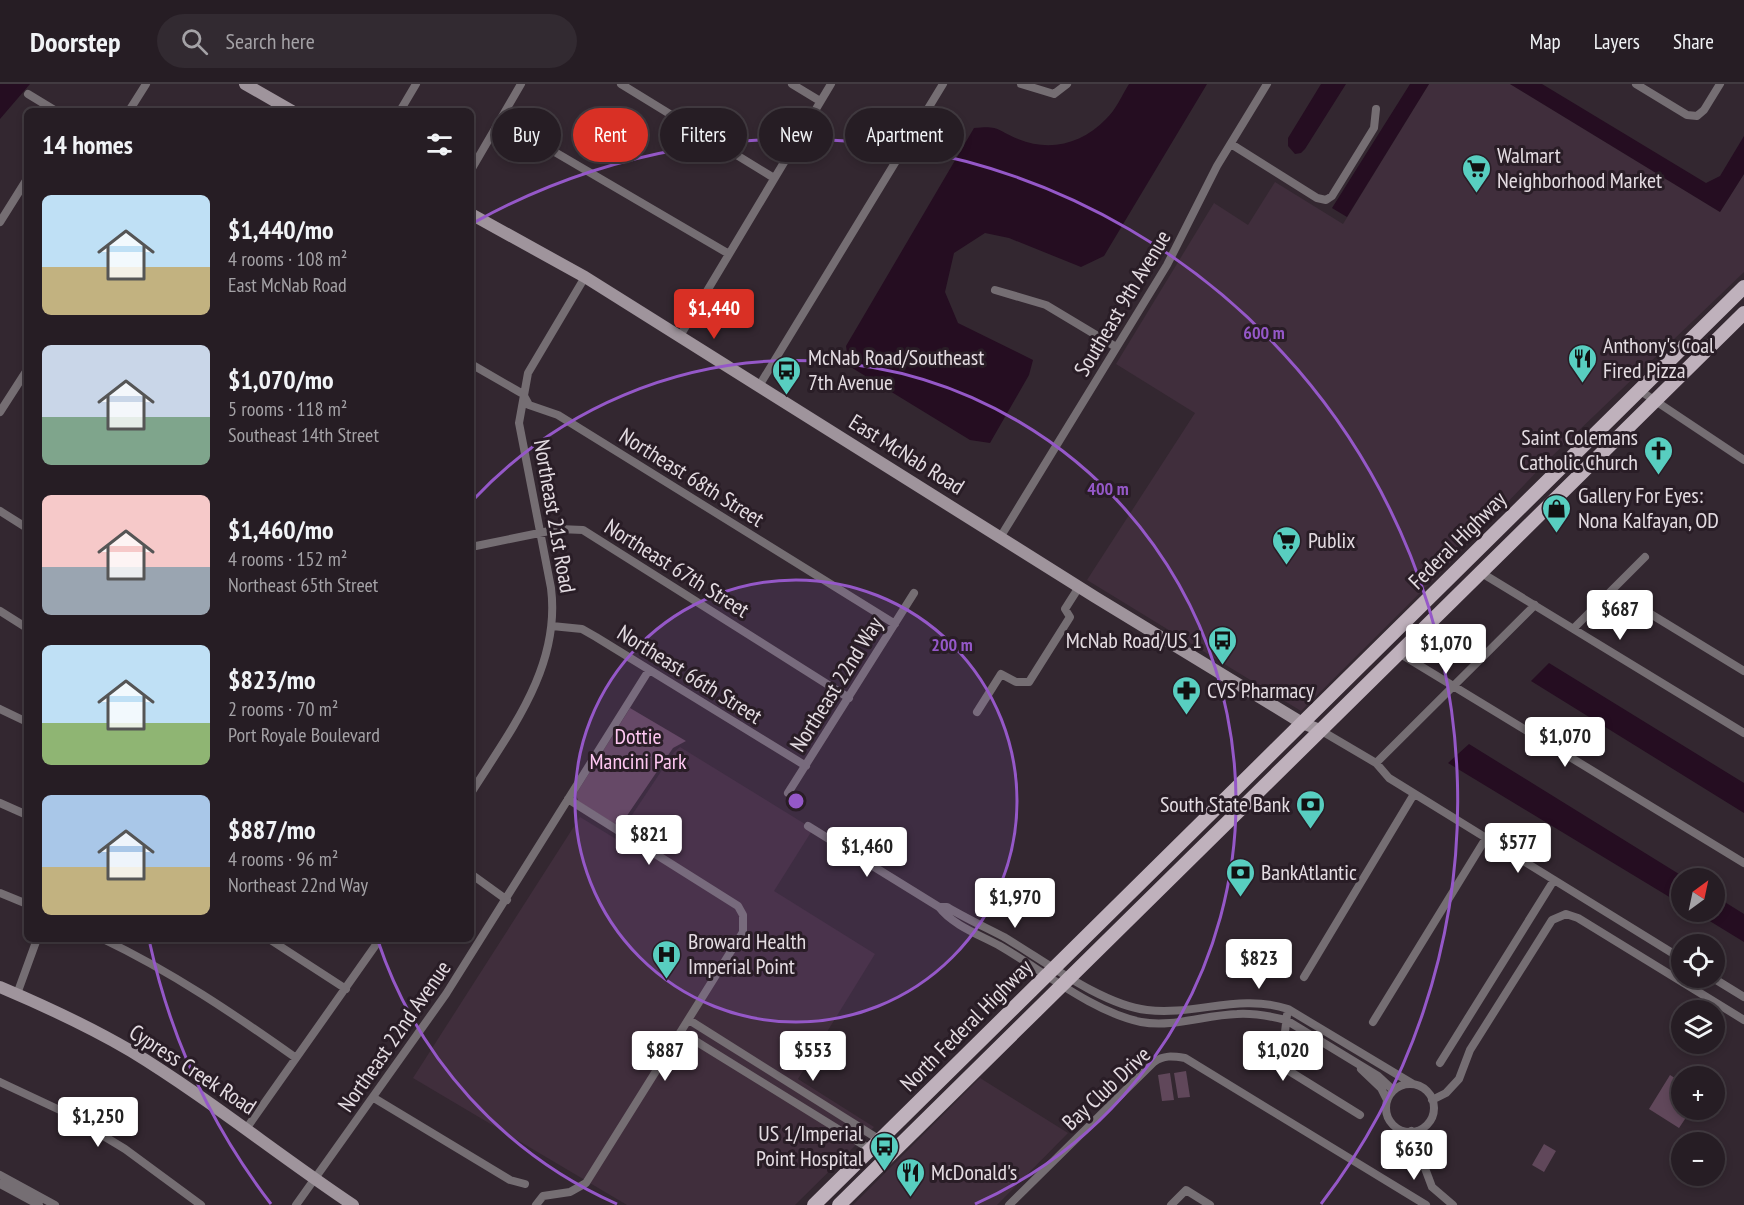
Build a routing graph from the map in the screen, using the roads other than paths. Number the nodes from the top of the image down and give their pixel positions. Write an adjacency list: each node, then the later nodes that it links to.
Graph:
1 (146, 84): 17 (street)
2 (245, 84): 18 (street)
3 (416, 84): 19 (street)
4 (521, 84): 20 (street)
5 (621, 84): 26 (street)
6 (792, 84): 15 (street)
7 (831, 84): 15 (street)
8 (943, 84): 39 (street)
9 (1022, 84): 10 (street)
10 (1067, 84)
11 (1267, 84): 23 (street, Southeast 9th Avenue)
12 (1636, 84): 13 (street)
13 (1720, 84)
14 (27, 94): 16 (street)
15 (820, 102): 26 (street)
16 (51, 108)
17 (131, 108)
18 (287, 108)
19 (401, 108)
20 (507, 108)
21 (1376, 109): 23 (street)
22 (492, 134): 25 (street)
23 (1231, 144): 36 (street, Southeast 9th Avenue)
24 (561, 156): 30 (street)
25 (474, 165)
26 (774, 178): 30 (street)
27 (24, 184): 29 (street)
28 (474, 216): 31 (street, East McNab Road)
29 (0, 222)
30 (729, 254): 35 (street)
31 (585, 277): 35 (street, East McNab Road); 41 (street, Northeast 21st Road)
32 (1744, 287): 40 (main road, Federal Highway)
33 (995, 290): 36 (street)
34 (1744, 313): 42 (main road, Federal Highway)
35 (680, 336): 39 (street, East McNab Road)
36 (1116, 347): 48 (street, Southeast 9th Avenue)
37 (474, 366): 41 (street, Northeast 68th Street)
38 (24, 375): 43 (street)
39 (759, 386): 48 (street, East McNab Road)
40 (1639, 390): 42 (street); 49 (main road, Federal Highway)
41 (523, 394): 47 (street, Northeast 21st Road); 60 (street, Northeast 68th Street)
42 (1653, 401): 44 (street); 53 (main road, Federal Highway)
43 (0, 412)
44 (1744, 460)
45 (0, 512): 46 (street)
46 (24, 526)
47 (542, 533): 50 (street, Northeast 67th Street); 62 (street, Northeast 21st Road); 68 (street, Northeast 67th Street)
48 (1001, 537): 54 (street, East McNab Road)
49 (1490, 537): 51 (main road, Federal Highway); 53 (main road)
50 (474, 546)
51 (1470, 556): 56 (main road); 72 (main road, Federal Highway)
52 (1645, 557): 55 (street)
53 (1480, 572): 56 (main road, Federal Highway); 58 (street)
54 (1079, 587): 70 (street); 72 (street, East McNab Road)
55 (1613, 591): 63 (street); 66 (street)
56 (1460, 592): 64 (main road, Federal Highway)
57 (914, 593): 60 (street, Northeast 22nd Way)
58 (1535, 605): 63 (street); 67 (street)
59 (0, 611): 61 (street)
60 (895, 624): 68 (street, Northeast 22nd Way)
61 (24, 626)
62 (552, 626): 65 (street, Northeast 66th Street); 77 (street, Northeast 21st Road)
63 (1574, 628): 74 (street)
64 (1399, 653): 67 (street); 73 (main road, Federal Highway)
65 (649, 670): 76 (street, Northeast 66th Street); 80 (street, Northeast 22nd Avenue)
66 (1744, 670)
67 (1453, 687): 75 (street); 87 (street)
68 (849, 698): 76 (street, Northeast 22nd Way)
69 (0, 709): 71 (street)
70 (977, 712)
71 (24, 721)
72 (1302, 723): 73 (street, East McNab Road); 85 (main road, North Federal Highway)
73 (1320, 730): 75 (street); 88 (main road, North Federal Highway)
74 (1744, 733)
75 (1376, 763): 79 (street)
76 (806, 766): 78 (street, Northeast 22nd Way)
77 (474, 788)
78 (788, 793)
79 (1414, 794): 84 (street); 101 (street)
80 (568, 799): 93 (street, Northeast 22nd Avenue); 109 (street)
81 (0, 803): 82 (street)
82 (24, 814)
83 (808, 826): 100 (street)
84 (1486, 838): 90 (street); 112 (street)
85 (1183, 841): 86 (main road, North Federal Highway); 88 (main road)
86 (1161, 862): 92 (main road); 100 (main road, North Federal Highway)
87 (1744, 862)
88 (1176, 872): 92 (main road, North Federal Highway)
89 (474, 876): 93 (street)
90 (1554, 880): 99 (street); 116 (street)
91 (0, 893): 94 (street)
92 (1154, 894): 102 (main road, North Federal Highway)
93 (507, 900): 122 (street, Northeast 22nd Avenue)
94 (24, 903)
95 (36, 942): 106 (street)
96 (109, 942): 114 (street)
97 (274, 942): 105 (street)
98 (378, 942): 105 (street)
99 (1671, 952)
100 (1050, 971): 102 (street); 127 (main road, North Federal Highway)
101 (1304, 976)
102 (1066, 980): 108 (street); 110 (street); 128 (main road, North Federal Highway)
103 (1725, 985): 107 (street)
104 (0, 987): 106 (street, Cypress Creek Road)
105 (346, 989): 114 (street)
106 (17, 994): 125 (street, Cypress Creek Road)
107 (1744, 997)
108 (1288, 1009): 110 (street); 117 (street)
109 (689, 1020): 113 (street); 127 (street)
110 (1286, 1020): 115 (street); 124 (street)
111 (1744, 1020): 123 (street)
112 (1373, 1022)
113 (681, 1032): 127 (street); 139 (street)
114 (296, 1058): 125 (street)
115 (1353, 1060): 118 (street); 121 (street)
116 (1440, 1063)
117 (1380, 1064): 118 (street); 120 (street)
118 (1374, 1073): 121 (street)
119 (0, 1082): 136 (street)
120 (1413, 1084): 121 (street); 123 (street)
121 (1390, 1095): 126 (street)
122 (374, 1098): 131 (street, Northeast 22nd Avenue); 133 (street)
123 (1432, 1100): 126 (street)
124 (1359, 1115)
125 (246, 1129): 131 (street, Cypress Creek Road)
126 (1411, 1131): 146 (street)
127 (880, 1140): 128 (main road); 129 (main road); 140 (main road, North Federal Highway)
128 (888, 1157): 129 (main road, North Federal Highway)
129 (874, 1171): 141 (main road, North Federal Highway)
130 (0, 1174): 135 (street)
131 (314, 1179): 137 (street, Northeast 22nd Avenue); 138 (street, Cypress Creek Road)
132 (0, 1184): 134 (street)
133 (525, 1184)
134 (39, 1205)
135 (55, 1205)
136 (201, 1205)
137 (296, 1205)
138 (353, 1205)
139 (536, 1205)
140 (814, 1205)
141 (839, 1205)
142 (1009, 1205): 145 (street, Bay Club Drive)
143 (1171, 1205): 144 (street)
144 (1210, 1205)
145 (1426, 1205)
146 (1453, 1205)

